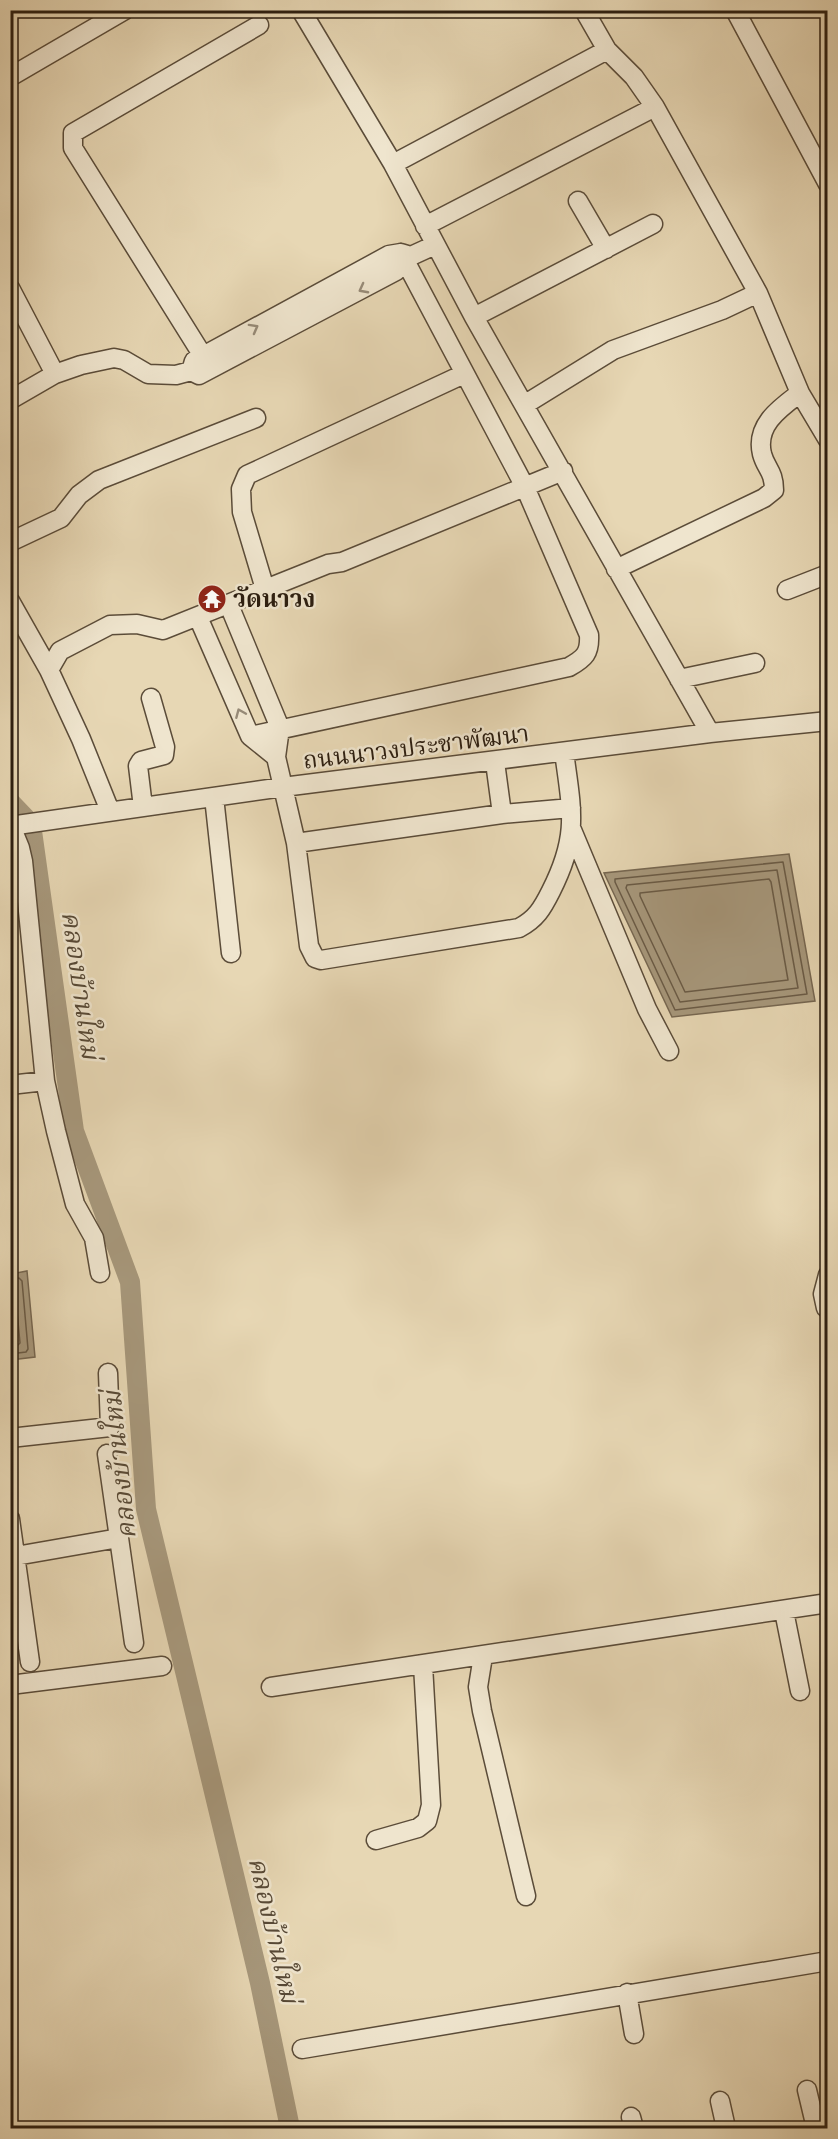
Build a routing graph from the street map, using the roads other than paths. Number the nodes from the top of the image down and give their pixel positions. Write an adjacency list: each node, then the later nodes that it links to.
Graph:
1 (125, 10): 7 (street)
2 (301, 10): 9 (street)
3 (584, 10): 6 (street)
4 (735, 10): 10 (street)
5 (259, 25): 20 (street)
6 (607, 50): 8 (street); 9 (street)
7 (10, 76)
8 (655, 107): 13 (street); 18 (street)
9 (393, 164): 13 (street)
10 (828, 184)
11 (578, 201): 15 (street)
12 (654, 224): 15 (street)
13 (425, 226): 14 (street)
14 (435, 245): 16 (street); 19 (street)
15 (606, 249): 19 (street)
16 (406, 257): 20 (street, one-way to 16); 21 (street, one-way to 21); 23 (street)
17 (10, 288): 22 (street)
18 (759, 293): 24 (street); 26 (street)
19 (474, 317): 26 (street)
20 (203, 356): 21 (street)
21 (191, 371): 22 (street)
22 (55, 374): 25 (street)
23 (464, 374): 30 (street); 34 (street)
24 (800, 393): 28 (street); 32 (street)
25 (10, 400)
26 (524, 405): 29 (street)
27 (256, 418): 31 (street)
28 (828, 440)
29 (563, 471): 30 (street); 32 (street)
30 (525, 487): 34 (street); 44 (street)
31 (10, 542)
32 (616, 569): 41 (street)
33 (828, 574): 35 (street)
34 (266, 589): 37 (street)
35 (787, 590)
36 (10, 601): 40 (street)
37 (229, 605): 38 (street); 44 (street)
38 (198, 617): 40 (street); 46 (street, one-way to 38)
39 (756, 663): 41 (street)
40 (49, 670): 54 (street)
41 (679, 679): 45 (street)
42 (151, 698): 52 (street)
43 (828, 721): 45 (street, ถนนนาวงประชาพัฒนา)
44 (280, 728): 46 (street); 48 (street)
45 (710, 733): 47 (street, ถนนนาวงประชาพัฒนา)
46 (250, 736): 48 (street)
47 (564, 753): 49 (street, ถนนนาวงประชาพัฒนา); 53 (street)
48 (276, 757): 50 (street)
49 (495, 762): 50 (street, ถนนนาวงประชาพัฒนา); 55 (street)
50 (283, 787): 51 (street, ถนนนาวงประชาพัฒนา); 58 (street)
51 (214, 797): 52 (street, ถนนนาวงประชาพัฒนา); 59 (street)
52 (143, 807): 54 (street, ถนนนาวงประชาพัฒนา)
53 (571, 808): 55 (street); 57 (street)
54 (110, 811): 56 (street, ถนนนาวงประชาพัฒนา)
55 (502, 814): 58 (street)
56 (13, 826): 61 (street)
57 (572, 830): 58 (street); 60 (street)
58 (296, 843)
59 (231, 953)
60 (669, 1051)
61 (45, 1081): 62 (street); 63 (street)
62 (10, 1085)
63 (100, 1273)
64 (828, 1275): 65 (street)
65 (826, 1308)
66 (108, 1373): 67 (street)
67 (10, 1438)
68 (107, 1454): 70 (street)
69 (10, 1519): 71 (street)
70 (119, 1538): 71 (street); 74 (street)
71 (13, 1556): 76 (street)
72 (828, 1603): 73 (street)
73 (784, 1611): 75 (street); 81 (street)
74 (134, 1643)
75 (483, 1656): 77 (street); 83 (street)
76 (30, 1662)
77 (423, 1665): 80 (street); 82 (street)
78 (162, 1666): 79 (street)
79 (10, 1685)
80 (271, 1687)
81 (800, 1691)
82 (376, 1840)
83 (526, 1896)
84 (828, 1961): 85 (street)
85 (627, 1993): 86 (street); 87 (street)
86 (634, 2034)
87 (302, 2049)
88 (807, 2090): 91 (street)
89 (720, 2101): 90 (street)
90 (726, 2128)
91 (816, 2128)

